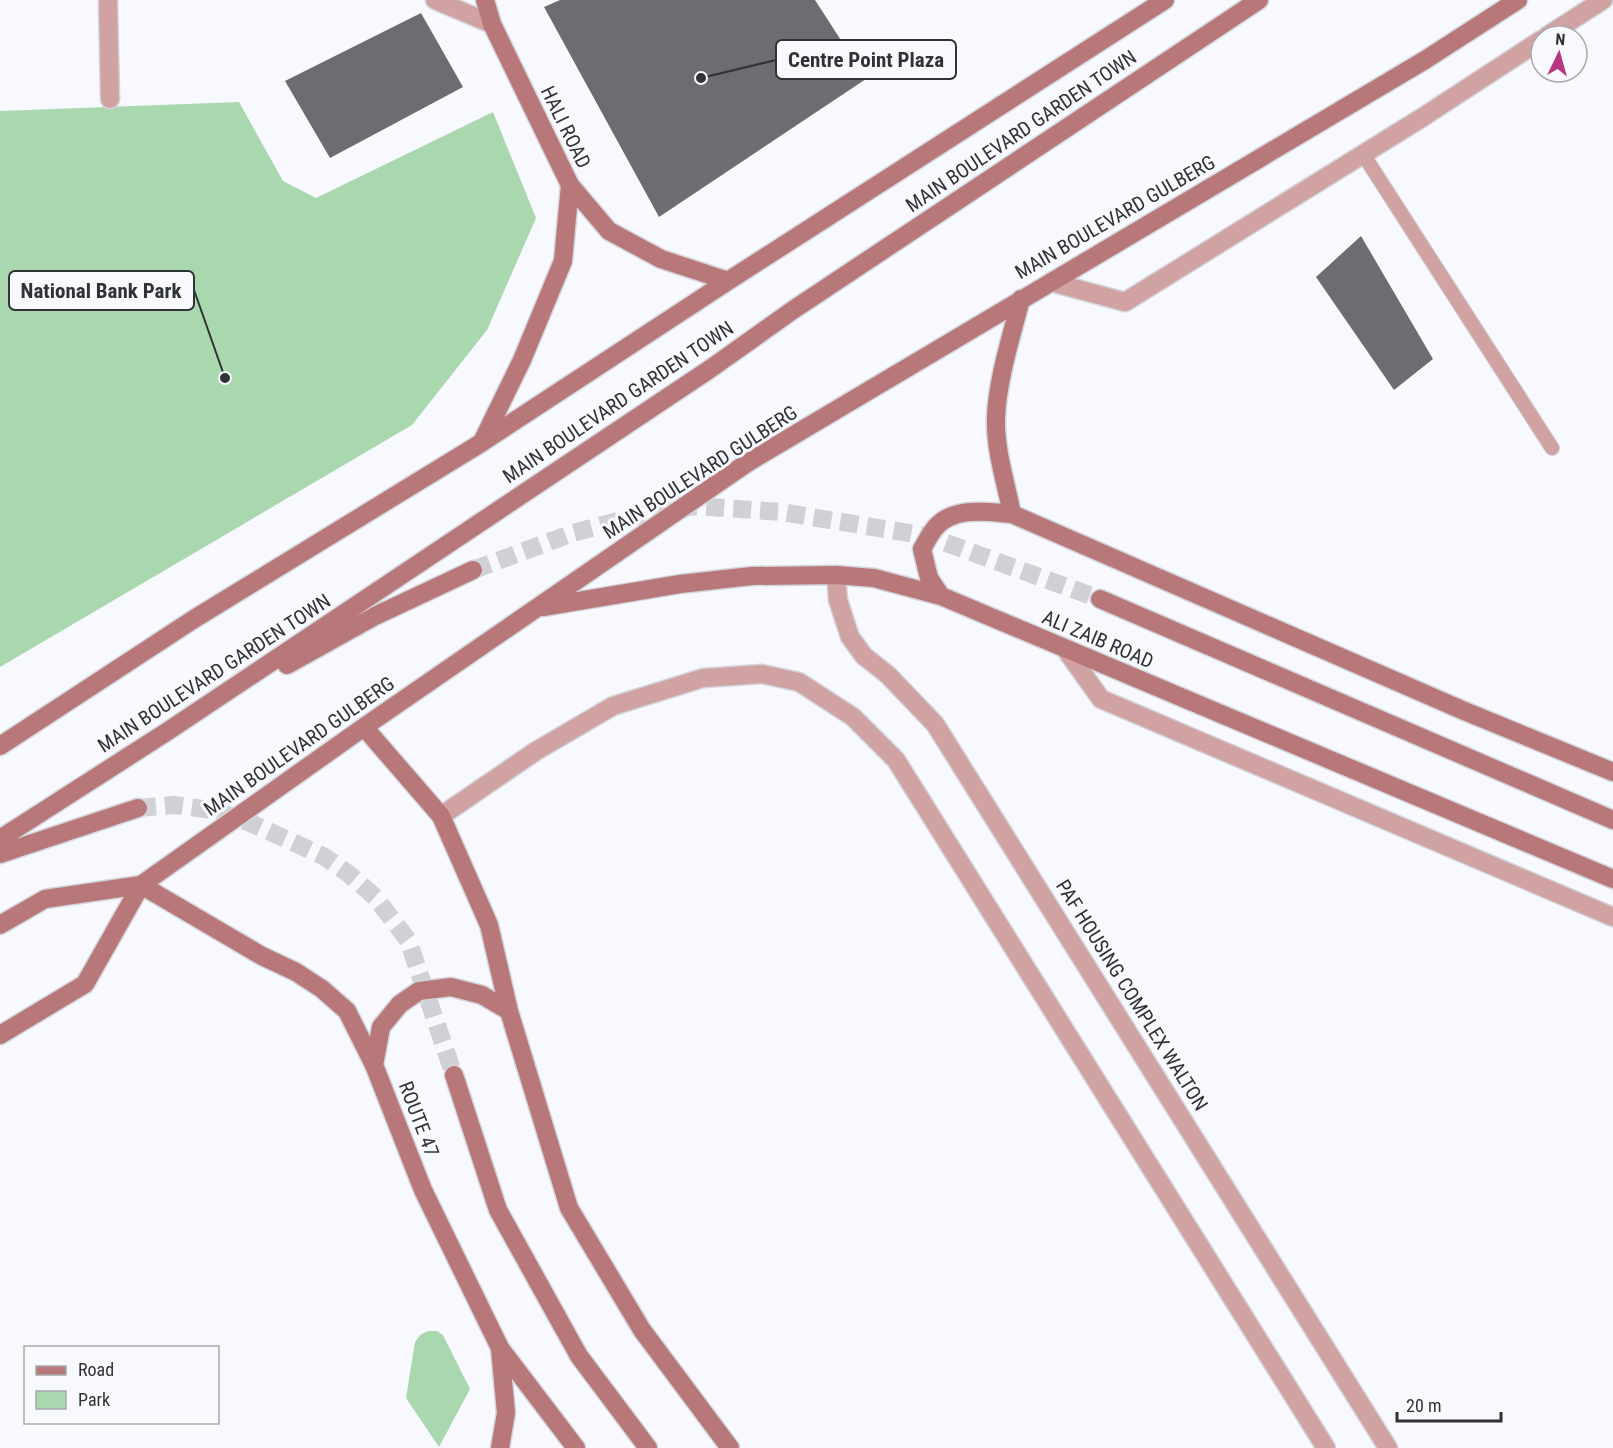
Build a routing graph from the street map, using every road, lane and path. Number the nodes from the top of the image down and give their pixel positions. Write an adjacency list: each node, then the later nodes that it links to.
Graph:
1 (108, 0): 11 (street)
2 (435, 0): 8 (street)
3 (485, 0): 8 (main road, HALI ROAD)
4 (1165, 0): 14 (main road)
5 (1259, 0): 27 (main road, MAIN BOULEVARD GARDEN TOWN)
6 (1518, 0): 15 (main road, MAIN BOULEVARD GULBERG)
7 (1603, 0): 9 (street)
8 (492, 24): 13 (main road, HALI ROAD)
9 (1566, 24)
10 (1529, 48): 12 (street)
11 (110, 99)
12 (1363, 154): 15 (street); 18 (lane)
13 (570, 185): 14 (main road); 17 (main road, HALI ROAD)
14 (728, 281): 17 (main road)
15 (1051, 282): 16 (main road, MAIN BOULEVARD GULBERG)
16 (1021, 299): 19 (main road); 24 (main road, MAIN BOULEVARD GULBERG)
17 (482, 443): 28 (main road)
18 (1552, 448)
19 (1012, 514): 22 (main road); 29 (main road)
20 (473, 570): 27 (main road)
21 (837, 575): 22 (main road, ALI ZAIB ROAD); 24 (main road, ALI ZAIB ROAD); 49 (street, PAF HOUSING COMPLEX WALTON)
22 (941, 596): 25 (main road, ALI ZAIB ROAD)
23 (1100, 599): 32 (main road)
24 (538, 608): 26 (main road, MAIN BOULEVARD GULBERG)
25 (1065, 650): 35 (main road, ALI ZAIB ROAD); 37 (street)
26 (364, 727): 31 (main road); 36 (main road, MAIN BOULEVARD GULBERG)
27 (168, 732): 33 (main road, MAIN BOULEVARD GARDEN TOWN)
28 (0, 746)
29 (1613, 772)
30 (138, 808): 34 (main road)
31 (441, 816): 39 (main road); 48 (street)
32 (1613, 820)
33 (0, 839)
34 (0, 854)
35 (1613, 879)
36 (141, 885): 38 (main road); 40 (main road, MAIN BOULEVARD GULBERG); 41 (main road, ROUTE 47)
37 (1613, 917)
38 (0, 925)
39 (509, 1011): 41 (main road); 47 (main road)
40 (0, 1035)
41 (374, 1065): 43 (main road, ROUTE 47)
42 (454, 1075): 46 (main road)
43 (500, 1348): 44 (main road); 45 (main road, ROUTE 47)
44 (500, 1448)
45 (576, 1448)
46 (648, 1448)
47 (730, 1448)
48 (1326, 1448)
49 (1388, 1448)

